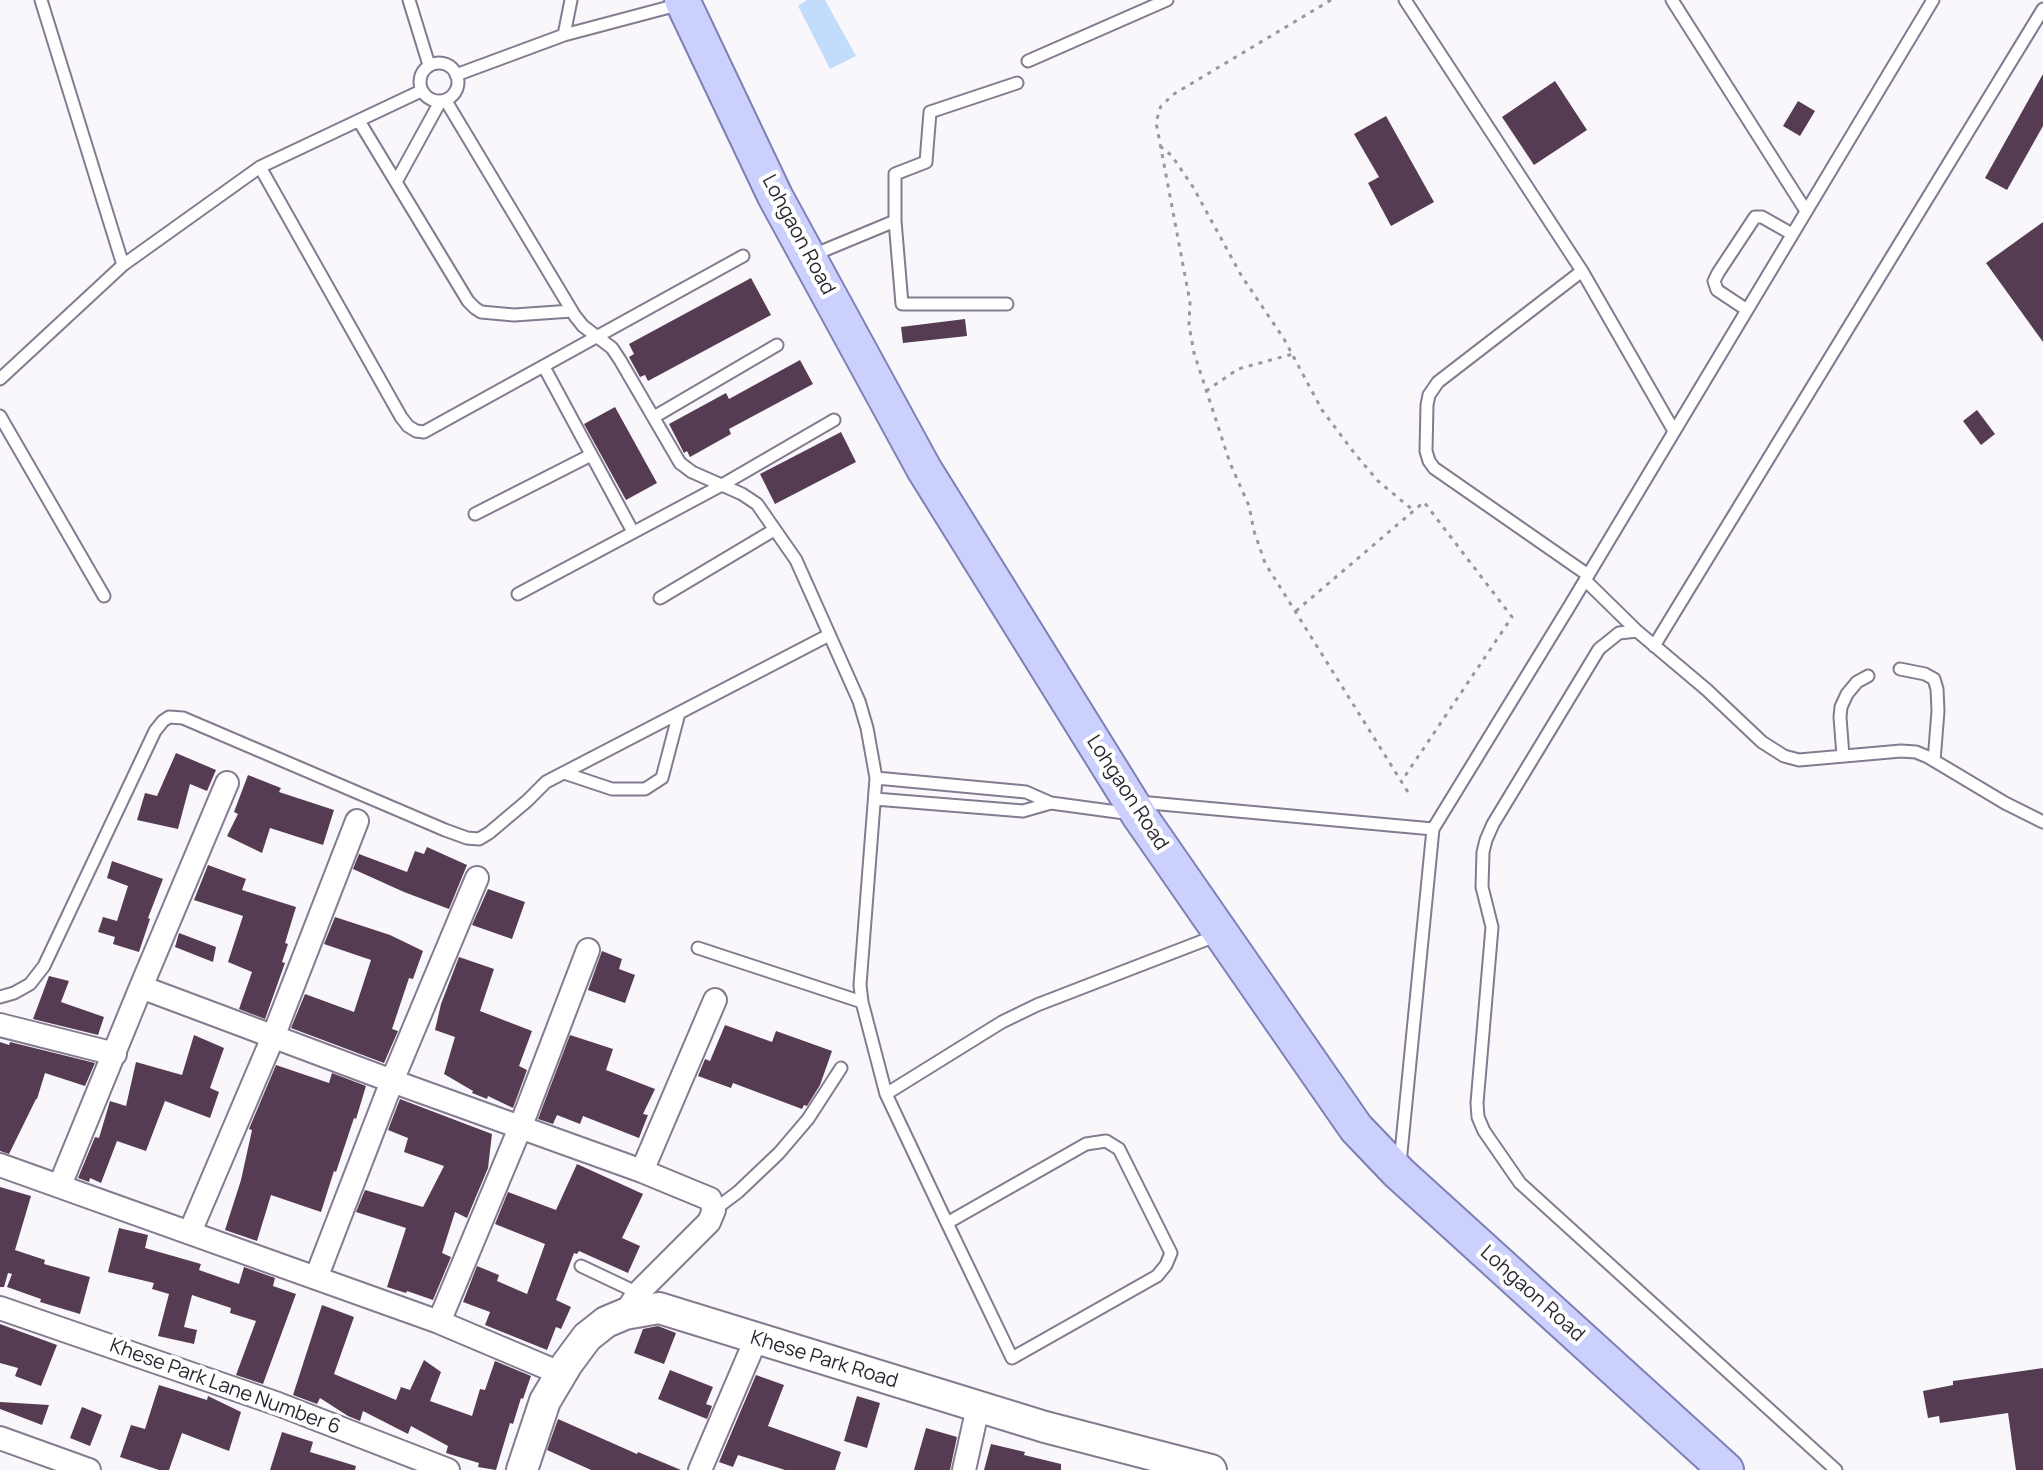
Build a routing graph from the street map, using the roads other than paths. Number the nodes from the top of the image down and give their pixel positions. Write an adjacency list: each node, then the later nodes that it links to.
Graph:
1 (41, 0): 25 (lane)
2 (409, 0): 12 (lane)
3 (571, 0): 10 (lane)
4 (1167, 0): 11 (lane)
5 (1405, 0): 26 (lane)
6 (1672, 0): 20 (lane)
7 (1933, 0): 20 (lane)
8 (683, 2): 10 (lane); 24 (main road, Lohgaon Road)
9 (2043, 9): 49 (lane)
10 (564, 35): 13 (lane)
11 (1028, 61)
12 (429, 65): 13 (lane); 15 (lane)
13 (456, 75): 16 (lane)
14 (1017, 83): 21 (lane)
15 (421, 91): 16 (lane); 17 (lane)
16 (443, 102): 19 (lane); 29 (lane)
17 (359, 121): 18 (lane); 19 (lane)
18 (260, 167): 25 (lane); 32 (lane)
19 (396, 182): 29 (lane)
20 (1806, 211): 22 (lane)
21 (895, 221): 24 (lane); 27 (lane)
22 (1792, 234): 28 (lane); 28 (lane)
23 (743, 256): 30 (lane)
24 (808, 257): 60 (main road, Lohgaon Road)
25 (123, 265): 33 (lane)
26 (1582, 271): 37 (lane); 43 (lane)
27 (1007, 304)
28 (1747, 310): 37 (lane)
29 (572, 311): 30 (lane)
30 (598, 337): 32 (lane); 35 (lane)
31 (777, 345): 35 (lane)
32 (544, 367): 38 (lane)
33 (0, 379)
34 (0, 416): 45 (lane)
35 (654, 417): 39 (lane)
36 (834, 420): 39 (lane)
37 (1674, 431): 43 (lane)
38 (591, 455): 40 (lane); 42 (lane)
39 (722, 485): 41 (lane); 42 (lane)
40 (475, 514)
41 (774, 530): 46 (lane); 48 (lane)
42 (633, 532): 44 (lane)
43 (1586, 578): 47 (lane); 63 (lane)
44 (518, 594)
45 (104, 596)
46 (660, 598)
47 (1637, 631): 49 (lane); 102 (lane)
48 (829, 635): 52 (lane); 56 (lane)
49 (1654, 646): 53 (lane)
50 (1900, 669): 54 (lane)
51 (1868, 676): 53 (lane)
52 (679, 713): 55 (lane); 55 (lane)
53 (1843, 756): 54 (lane)
54 (1934, 761): 62 (lane)
55 (564, 773): 69 (lane)
56 (876, 778): 58 (lane); 59 (lane)
57 (227, 783): 68 (street)
58 (875, 799): 59 (lane); 71 (lane)
59 (1051, 803): 60 (lane)
60 (1135, 808): 63 (lane); 65 (main road, Lohgaon Road)
61 (357, 821): 73 (street)
62 (2043, 822)
63 (1433, 829): 81 (lane)
64 (477, 878): 76 (street)
65 (1222, 934): 77 (lane); 81 (main road, Lohgaon Road)
66 (698, 948): 71 (lane)
67 (588, 950): 78 (street)
68 (141, 987): 73 (street); 74 (street)
69 (0, 997)
70 (715, 1000): 80 (street)
71 (862, 1002): 77 (lane)
72 (0, 1025): 74 (street)
73 (273, 1037): 76 (street); 85 (street)
74 (115, 1054): 82 (street)
75 (841, 1068): 83 (lane)
76 (392, 1081): 78 (street); 87 (street)
77 (886, 1094): 84 (lane)
78 (520, 1128): 80 (street); 90 (street)
79 (0, 1165): 82 (street)
80 (642, 1171): 83 (street)
81 (1399, 1173): 101 (main road, Lohgaon Road)
82 (60, 1185): 85 (street)
83 (714, 1210): 88 (street)
84 (947, 1223): 84 (lane)
85 (190, 1232): 87 (street)
86 (581, 1266): 88 (lane)
87 (316, 1278): 90 (street)
88 (632, 1304): 91 (street, Khese Park Road); 92 (street, Khese Park Road)
89 (0, 1308): 97 (street, Khese Park Lane Number 6)
90 (439, 1322): 92 (street)
91 (756, 1339): 93 (street, Khese Park Road); 95 (street)
92 (562, 1374): 98 (street, Khese Park Road)
93 (978, 1407): 99 (street); 100 (street, Khese Park Road)
94 (0, 1438): 96 (street)
95 (707, 1468)
96 (89, 1470)
97 (448, 1470)
98 (522, 1470)
99 (964, 1470)
100 (1211, 1470)
101 (1726, 1470)
102 (1836, 1470)

